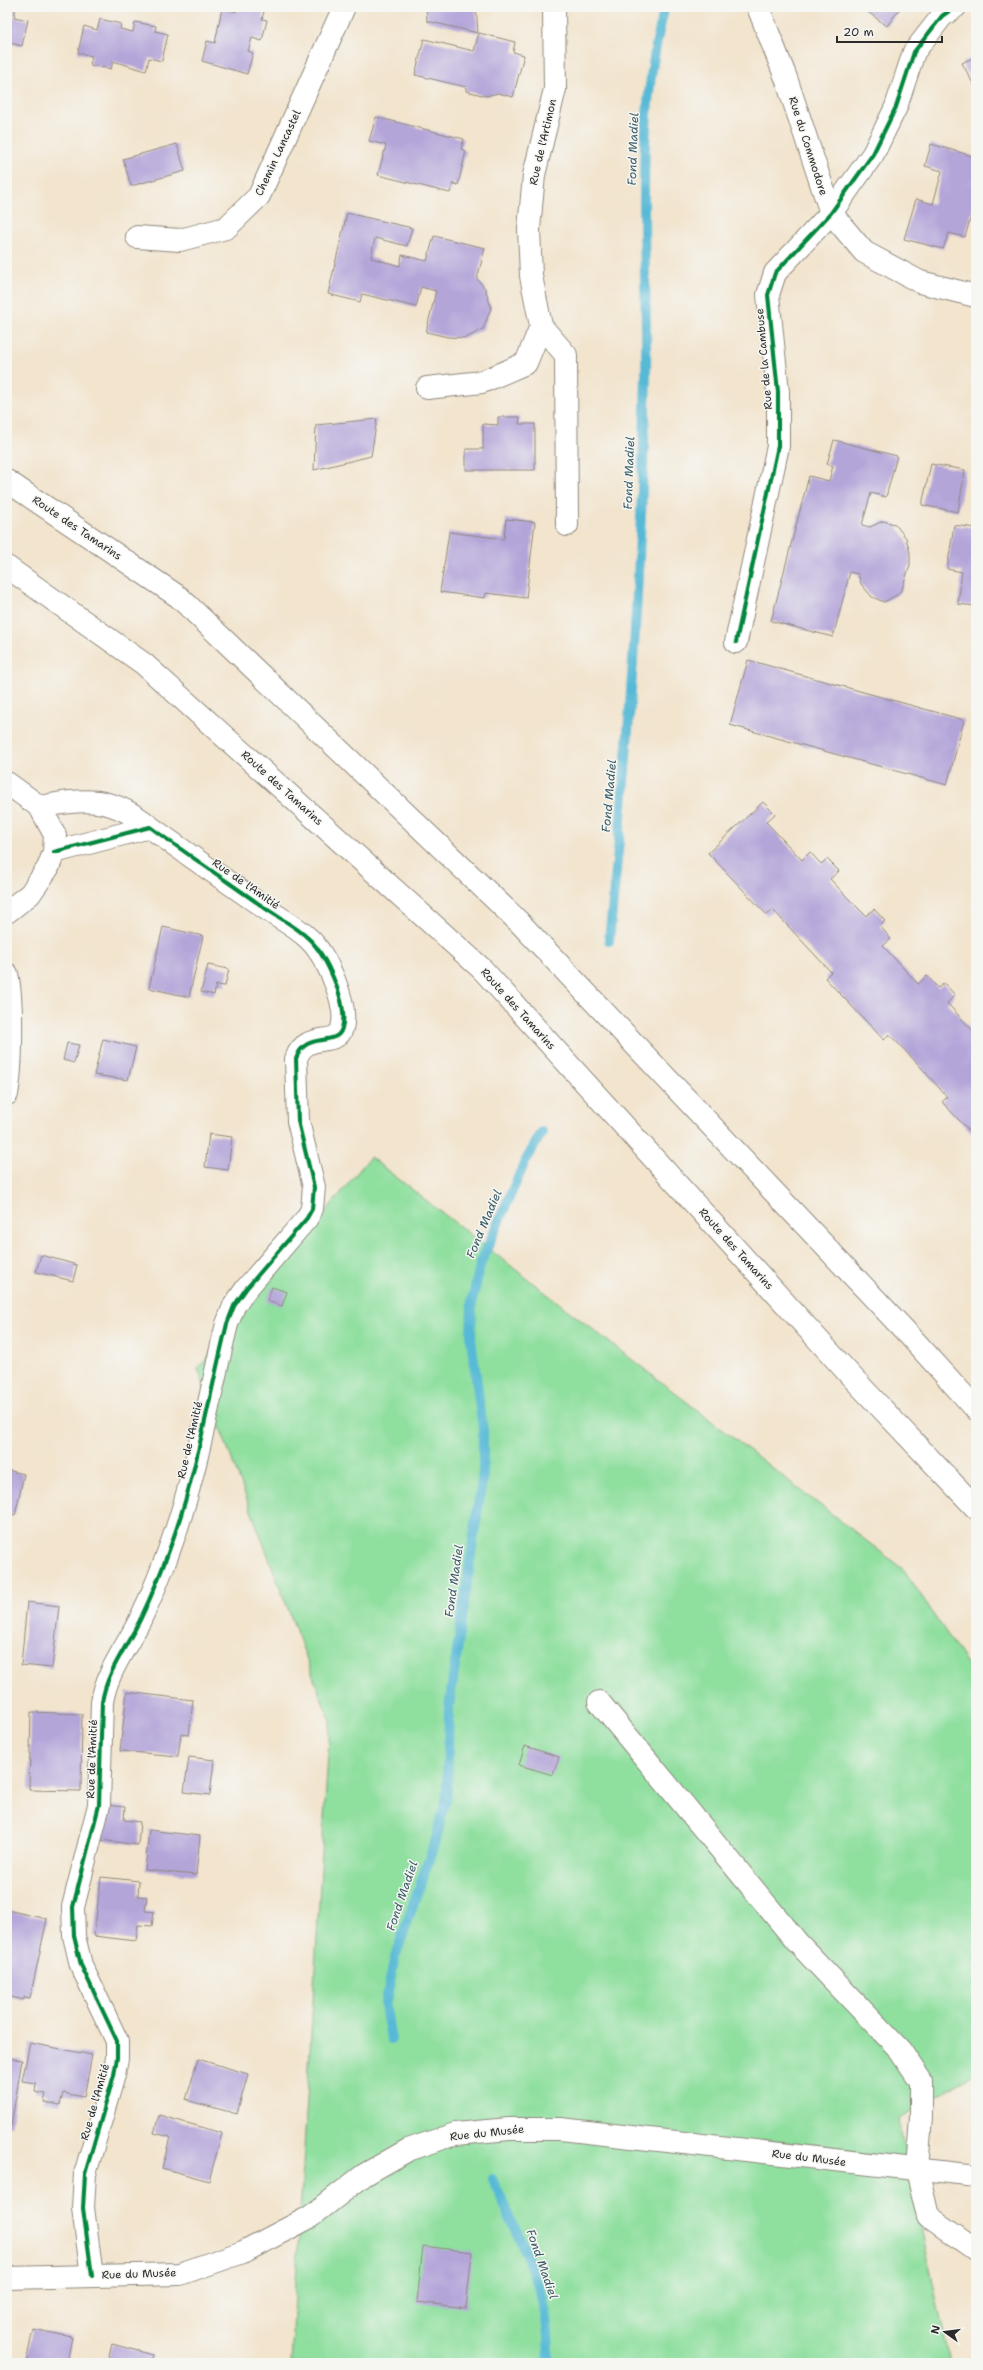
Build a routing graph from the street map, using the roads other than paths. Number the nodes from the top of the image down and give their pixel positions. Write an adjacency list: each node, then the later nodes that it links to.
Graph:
1 (344, 7): 6 (main road, Chemin Lancastel)
2 (554, 7): 8 (main road, Rue de l'Artimon)
3 (758, 7): 5 (main road, Rue du Commodore)
4 (955, 7): 5 (main road, Rue de la Cambuse)
5 (831, 214): 7 (main road, Rue du Commodore); 13 (main road, Rue de la Cambuse)
6 (137, 237)
7 (976, 296)
8 (541, 326): 9 (main road); 11 (main road)
9 (427, 388)
10 (7, 481): 21 (main road, Route des Tamarins)
11 (566, 525)
12 (7, 567): 22 (main road, Route des Tamarins)
13 (736, 642)
14 (7, 783): 15 (main road)
15 (40, 807): 16 (main road, Rue de l'Amitié); 17 (main road)
16 (150, 827): 17 (main road); 27 (main road, Rue de l'Amitié)
17 (54, 852): 18 (main road)
18 (7, 912)
19 (7, 974): 20 (main road)
20 (7, 1094)
21 (976, 1408)
22 (976, 1508)
23 (599, 1702): 24 (main road)
24 (917, 2170): 25 (main road, Rue du Musée); 26 (main road); 27 (main road, Rue du Musée)
25 (976, 2176)
26 (976, 2250)
27 (92, 2276): 28 (main road, Rue du Musée)
28 (7, 2278)

